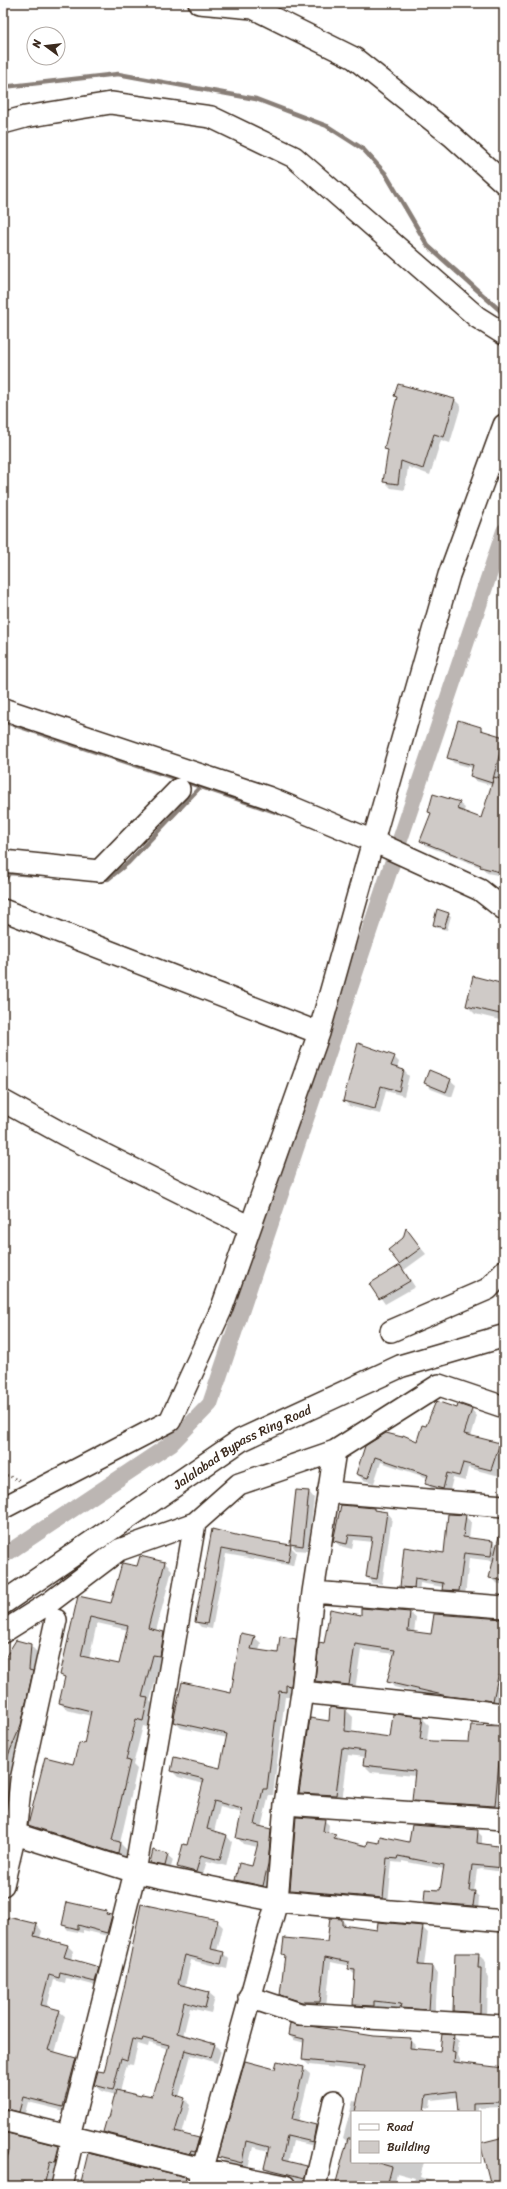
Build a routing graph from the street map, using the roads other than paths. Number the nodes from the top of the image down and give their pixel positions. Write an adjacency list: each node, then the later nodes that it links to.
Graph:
1 (199, 3): 3 (street)
2 (3, 123): 4 (street)
3 (504, 183)
4 (504, 334)
5 (504, 426): 8 (street)
6 (3, 709): 8 (street)
7 (179, 789): 9 (street)
8 (373, 841): 10 (street); 12 (street)
9 (3, 861)
10 (504, 909)
11 (3, 910): 12 (street)
12 (319, 1033): 14 (street)
13 (3, 1101): 14 (street)
14 (250, 1227): 22 (street)
15 (504, 1271): 16 (street)
16 (391, 1331)
17 (504, 1336): 25 (highway, Jalalabad Bypass Ring Road)
18 (504, 1407): 19 (street)
19 (335, 1451): 20 (street); 23 (street)
20 (328, 1492): 21 (street); 24 (street)
21 (504, 1506)
22 (3, 1508)
23 (195, 1523): 28 (street); 34 (street)
24 (313, 1592): 26 (street); 29 (street)
25 (3, 1603)
26 (504, 1607)
27 (56, 1620): 33 (street)
28 (3, 1632)
29 (302, 1692): 30 (street); 31 (street)
30 (504, 1714)
31 (285, 1804): 32 (street); 36 (street)
32 (504, 1819)
33 (9, 1832): 34 (street); 35 (street)
34 (135, 1872): 36 (street); 42 (street)
35 (3, 1885)
36 (277, 1901): 37 (street); 38 (street)
37 (504, 1921)
38 (249, 1997): 39 (street); 43 (street)
39 (504, 2026)
40 (334, 2101): 46 (street)
41 (3, 2120): 42 (street)
42 (69, 2136): 43 (street); 44 (street)
43 (200, 2177): 45 (street)
44 (62, 2186)
45 (285, 2186)
46 (315, 2186)

